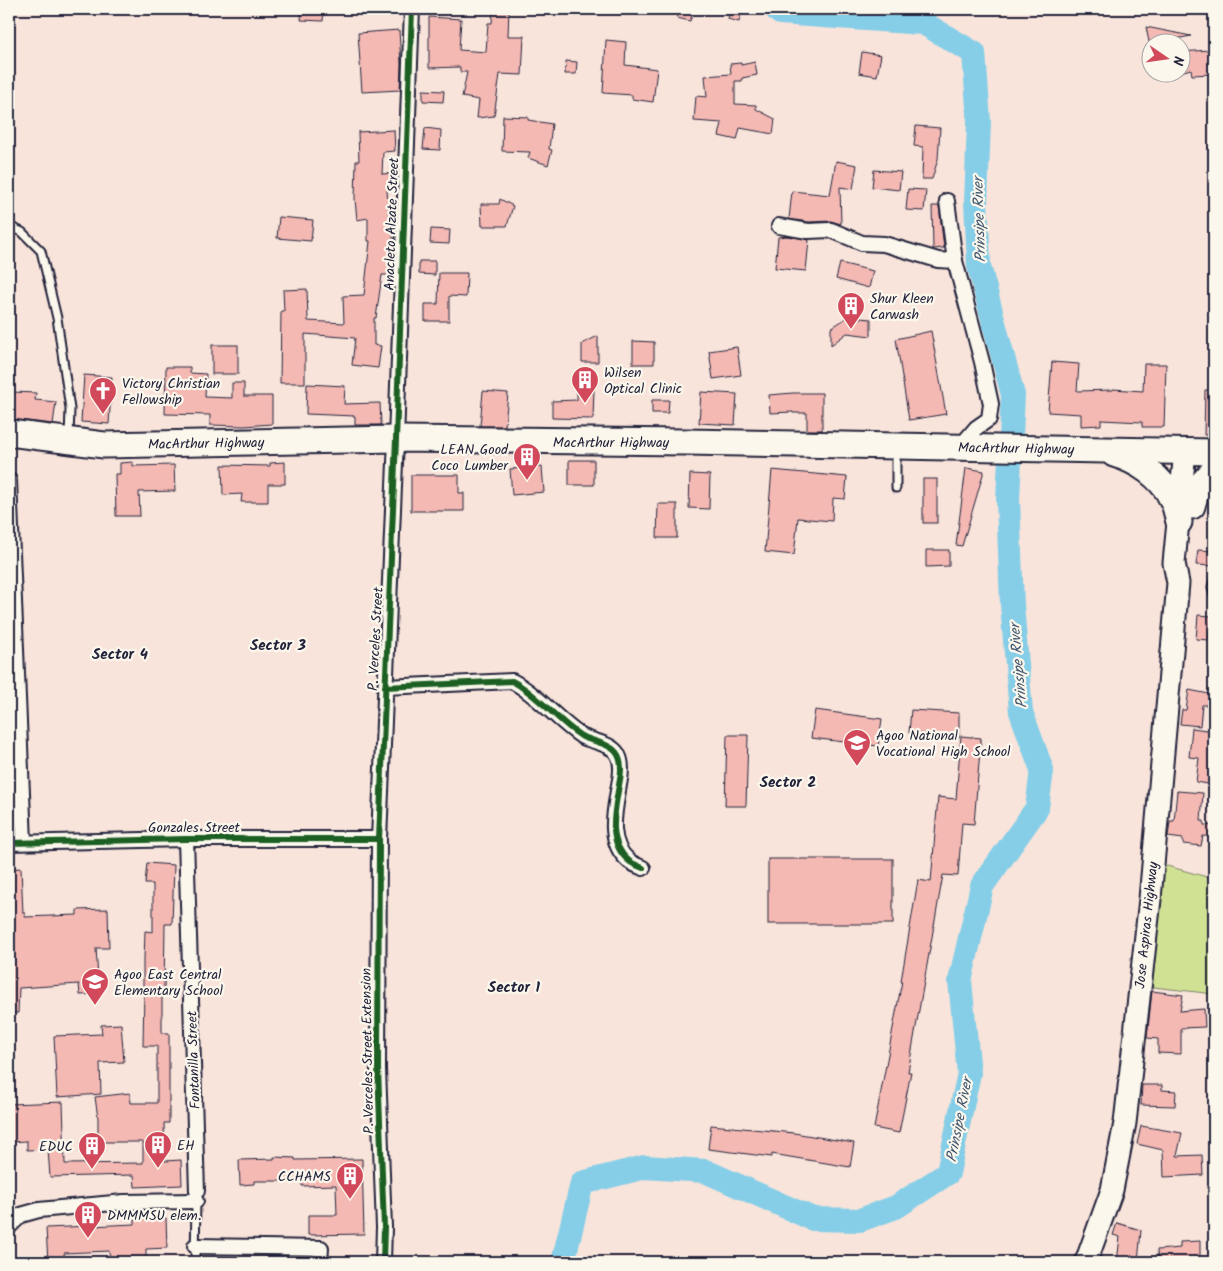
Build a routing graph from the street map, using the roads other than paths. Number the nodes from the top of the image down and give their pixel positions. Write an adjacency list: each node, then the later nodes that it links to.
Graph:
1 (412, 9): 8 (street, Anacleto Alzate Street)
2 (947, 201): 5 (street)
3 (9, 226): 7 (lane)
4 (779, 226): 5 (street)
5 (955, 261): 10 (street)
6 (9, 433): 7 (highway, MacArthur Highway)
7 (69, 440): 8 (highway, MacArthur Highway)
8 (396, 440): 9 (highway, MacArthur Highway); 19 (street, P. Verceles Street)
9 (896, 447): 10 (highway, MacArthur Highway); 15 (lane)
10 (969, 448): 11 (highway, MacArthur Highway)
11 (1100, 449): 12 (highway, MacArthur Highway); 16 (highway)
12 (1198, 451): 16 (main road, Jose Aspiras Highway)
13 (1214, 470): 16 (highway)
14 (9, 480): 23 (street)
15 (896, 488)
16 (1185, 514): 31 (main road, Jose Aspiras Highway)
17 (1214, 580): 18 (lane)
18 (1214, 595)
19 (385, 687): 21 (street, P. Verceles Street); 24 (street)
20 (186, 839): 21 (street, Gonzales Street); 23 (street, Gonzales Street); 25 (street, Fontanilla Street)
21 (379, 839): 30 (street, P. Verceles Street Extension)
22 (9, 842): 23 (street, Gonzales Street)
23 (24, 842)
24 (643, 868)
25 (197, 1196): 26 (street); 27 (lane)
26 (9, 1227)
27 (196, 1246): 28 (lane); 29 (street)
28 (195, 1262)
29 (320, 1262)
30 (383, 1262)
31 (1086, 1262)

